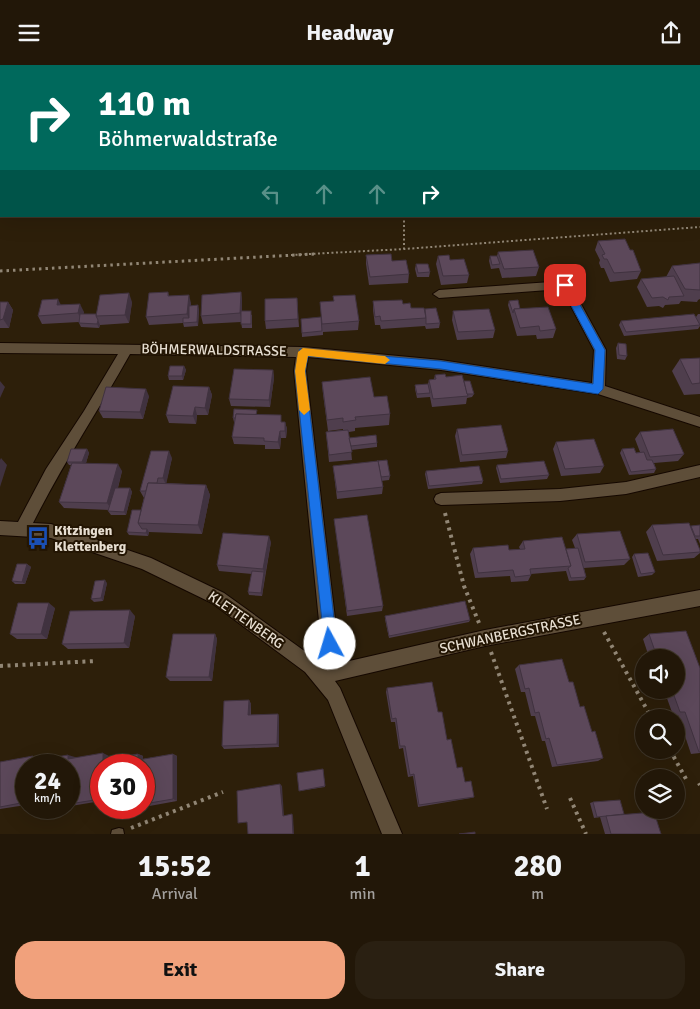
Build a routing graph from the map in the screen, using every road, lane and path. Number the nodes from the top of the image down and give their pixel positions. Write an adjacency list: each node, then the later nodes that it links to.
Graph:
1 (404, 217): 3 (path)
2 (700, 227): 3 (path)
3 (404, 249): 4 (path)
4 (0, 271)
5 (439, 294): 9 (street)
6 (0, 348): 7 (street, BÖHMERWALDSTRASSE)
7 (127, 349): 8 (street, BÖHMERWALDSTRASSE); 14 (street, BÖHMERWALDSTRASSE)
8 (303, 352): 9 (street, BÖHMERWALDSTRASSE); 19 (street)
9 (598, 389): 10 (street, BÖHMERWALDSTRASSE)
10 (700, 422)
11 (700, 471): 12 (street)
12 (441, 499)
13 (0, 528): 14 (street, KLETTENBERG)
14 (22, 529): 19 (street, KLETTENBERG)
15 (700, 597): 16 (street, SCHWANBERGSTRASSE)
16 (595, 617): 19 (street, SCHWANBERGSTRASSE); 20 (path)
17 (96, 661): 18 (path)
18 (0, 666)
19 (316, 671): 26 (street, KLETTENBERG)
20 (647, 709)
21 (675, 759): 22 (path)
22 (686, 779)
23 (222, 792): 25 (path)
24 (570, 798): 27 (path)
25 (117, 834)
26 (392, 834)
27 (586, 834)

